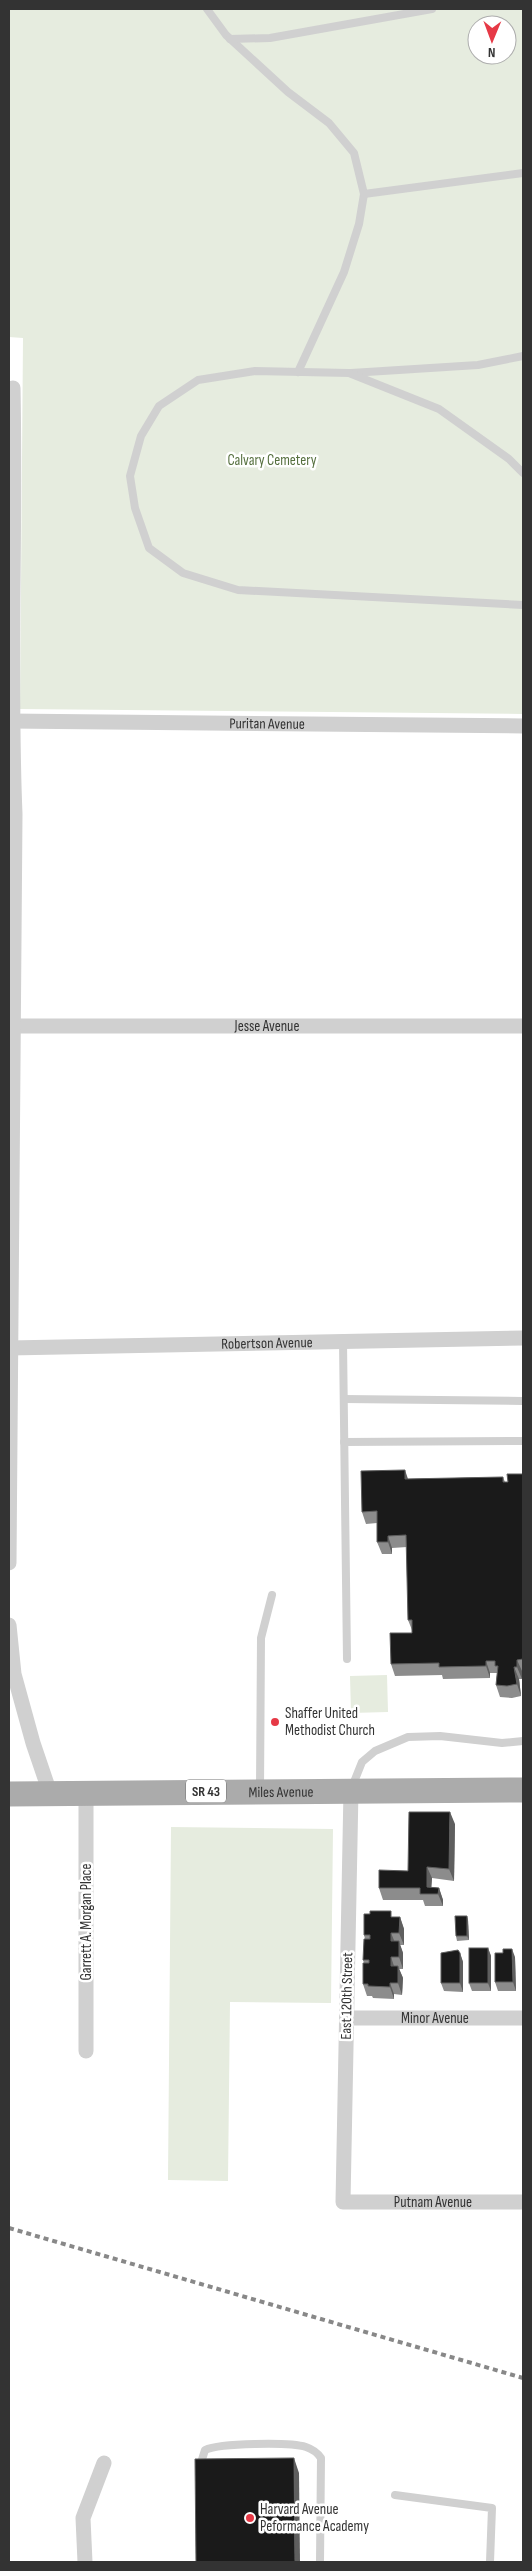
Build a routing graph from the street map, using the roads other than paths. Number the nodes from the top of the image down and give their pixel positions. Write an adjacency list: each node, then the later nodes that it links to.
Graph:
1 (207, 9): 3 (lane)
2 (432, 9): 3 (lane)
3 (230, 39): 5 (lane)
4 (523, 173): 5 (lane)
5 (364, 194): 7 (lane)
6 (523, 356): 8 (lane)
7 (298, 372): 8 (lane); 11 (lane)
8 (349, 373): 10 (lane)
9 (13, 388): 12 (street)
10 (523, 474)
11 (523, 605)
12 (11, 722): 13 (street, Puritan Avenue); 14 (street)
13 (523, 726)
14 (12, 814): 15 (street)
15 (11, 1026): 16 (street, Jesse Avenue); 19 (street)
16 (523, 1026)
17 (523, 1338): 18 (street, Robertson Avenue)
18 (343, 1342): 19 (street, Robertson Avenue); 20 (lane)
19 (10, 1348): 24 (street)
20 (344, 1399): 21 (lane); 23 (lane)
21 (523, 1401)
22 (523, 1441): 23 (lane)
23 (344, 1442): 27 (lane)
24 (9, 1563)
25 (272, 1595): 31 (lane)
26 (9, 1625): 33 (street)
27 (348, 1660)
28 (523, 1741): 29 (lane)
29 (351, 1790): 30 (main road, Miles Avenue / SR 43); 31 (main road, Miles Avenue / SR 43); 35 (street, East 120th Street)
30 (523, 1790)
31 (260, 1791): 32 (main road, Miles Avenue / SR 43)
32 (86, 1792): 33 (main road, Miles Avenue / SR 43); 37 (street, Garrett A. Morgan Place)
33 (50, 1793): 34 (main road, Miles Avenue / SR 43)
34 (9, 1794)
35 (347, 2018): 36 (street, Minor Avenue); 38 (street, East 120th Street)
36 (523, 2018)
37 (86, 2051)
38 (343, 2202): 39 (street, Putnam Avenue)
39 (523, 2202)
40 (104, 2463): 43 (street)
41 (199, 2478): 44 (lane)
42 (395, 2495): 45 (lane)
43 (85, 2562)
44 (320, 2562)
45 (490, 2562)

